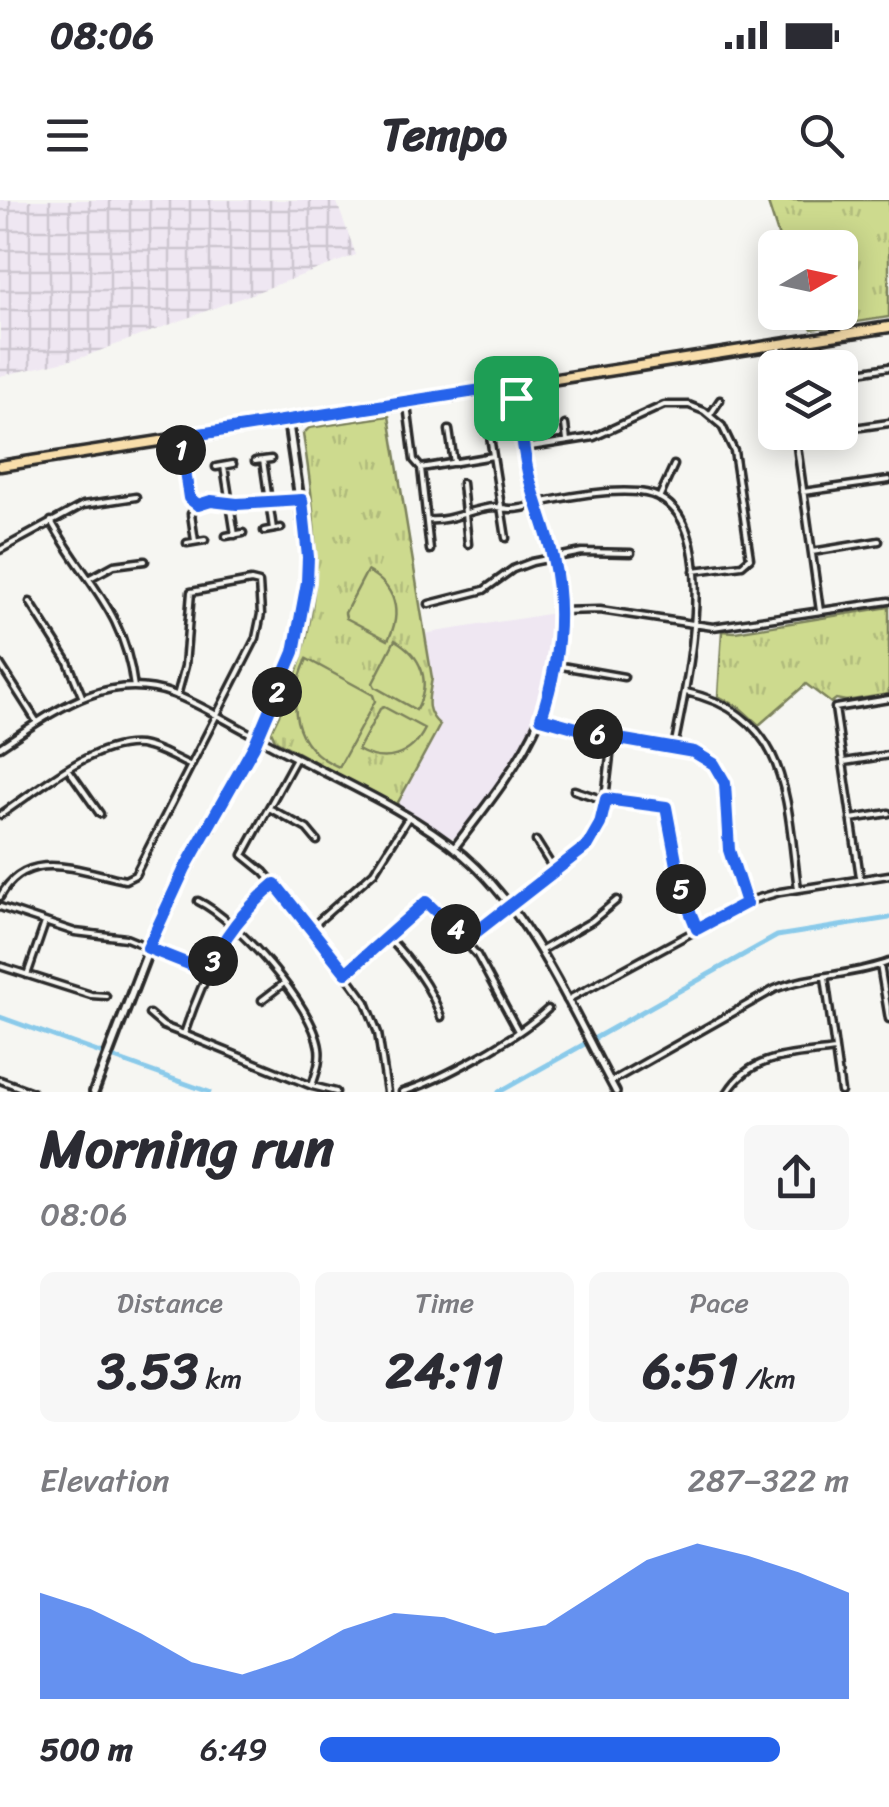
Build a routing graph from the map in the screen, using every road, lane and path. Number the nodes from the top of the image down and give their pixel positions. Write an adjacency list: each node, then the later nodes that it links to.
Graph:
1 (889, 327): 2 (main road)
2 (778, 344): 3 (street); 6 (main road)
3 (780, 350)
4 (889, 367): 5 (street)
5 (858, 371)
6 (514, 385): 8 (main road); 18 (street)
7 (720, 400): 9 (street)
8 (407, 402): 10 (main road); 30 (street)
9 (710, 415): 17 (street); 63 (street)
10 (288, 421): 16 (main road); 36 (main road)
11 (889, 422): 14 (street)
12 (488, 424): 20 (street)
13 (565, 424): 17 (street)
14 (858, 427)
15 (449, 430): 24 (street)
16 (180, 437): 27 (main road); 40 (street)
17 (567, 442): 18 (street)
18 (524, 448): 39 (street)
19 (797, 450): 33 (street)
20 (493, 456): 24 (street); 41 (street)
21 (271, 458): 22 (street)
22 (263, 460): 23 (street); 37 (street)
23 (255, 461)
24 (454, 463): 30 (street)
25 (233, 464): 28 (street)
26 (674, 465): 35 (street)
27 (0, 466)
28 (224, 466): 29 (street); 38 (street)
29 (216, 467)
30 (421, 468): 44 (street)
31 (889, 480): 33 (street)
32 (462, 483): 42 (street)
33 (804, 492): 60 (street)
34 (136, 497): 43 (street)
35 (659, 498): 39 (street); 63 (street)
36 (302, 500): 37 (street); 82 (main road)
37 (269, 501): 38 (street); 46 (street)
38 (230, 503): 40 (street); 49 (street)
39 (537, 504): 41 (street); 61 (street)
40 (198, 505): 53 (street)
41 (502, 507): 42 (street); 51 (street)
42 (464, 514): 44 (street); 56 (street)
43 (51, 520): 57 (street); 64 (street)
44 (428, 520): 58 (street)
45 (281, 528): 46 (street)
46 (274, 529): 47 (street)
47 (264, 530)
48 (243, 533): 49 (street)
49 (235, 534): 50 (street)
50 (226, 536)
51 (506, 538)
52 (205, 540): 53 (street)
53 (195, 541): 55 (street)
54 (879, 541): 60 (street)
55 (187, 542)
56 (468, 544)
57 (0, 550)
58 (430, 550)
59 (631, 552): 61 (street)
60 (812, 552): 69 (street)
61 (553, 558): 67 (street); 68 (street)
62 (145, 561): 64 (street)
63 (694, 571): 70 (street)
64 (90, 578): 74 (street)
65 (889, 601): 69 (street)
66 (30, 602): 76 (street)
67 (429, 604)
68 (559, 611): 70 (street); 72 (street)
69 (820, 612): 70 (street)
70 (694, 625): 75 (street)
71 (0, 664): 81 (street)
72 (556, 665): 73 (street); 80 (street)
73 (624, 677)
74 (134, 687): 76 (street); 77 (street)
75 (686, 692): 85 (street); 106 (street)
76 (82, 696): 81 (street)
77 (177, 696): 79 (street); 79 (street)
78 (889, 699): 88 (street)
79 (217, 716): 82 (street); 89 (street)
80 (541, 718): 83 (street); 101 (street)
81 (37, 722): 84 (street)
82 (257, 737): 87 (street); 119 (main road)
83 (613, 738): 85 (street); 92 (street)
84 (0, 747)
85 (674, 748): 110 (street)
86 (889, 755): 88 (street)
87 (296, 758): 93 (street); 97 (street)
88 (843, 762): 98 (street)
89 (191, 766): 90 (street); 107 (street)
90 (69, 770): 94 (street); 96 (street)
91 (574, 790): 92 (street)
92 (606, 799): 102 (street); 116 (street)
93 (269, 808): 99 (street); 105 (street)
94 (100, 814)
95 (889, 814): 98 (street)
96 (0, 815)
97 (408, 818): 101 (street); 115 (street)
98 (851, 820): 104 (street)
99 (317, 841)
100 (536, 841): 102 (street)
101 (454, 848): 111 (street)
102 (556, 872): 111 (street)
103 (889, 874): 104 (street)
104 (860, 879): 106 (street)
105 (275, 884): 114 (street); 115 (street)
106 (798, 889): 110 (street)
107 (0, 897)
108 (198, 900): 114 (street)
109 (617, 900): 120 (street)
110 (746, 903): 116 (street)
111 (510, 906): 118 (street); 120 (street)
112 (0, 908): 113 (street)
113 (45, 923): 119 (street); 126 (street)
114 (235, 926): 124 (street); 128 (street)
115 (312, 928): 125 (street)
116 (697, 929): 131 (street)
117 (388, 937): 118 (street); 125 (street); 134 (street)
118 (466, 940): 136 (street)
119 (148, 948): 124 (street); 143 (main road)
120 (539, 951): 131 (street)
121 (889, 962): 123 (street)
122 (0, 966): 126 (street)
123 (880, 966): 127 (street); 135 (street)
124 (209, 972): 137 (street)
125 (346, 973): 145 (street)
126 (27, 975): 129 (street)
127 (824, 977): 138 (street); 140 (street)
128 (283, 984): 130 (street); 141 (street)
129 (106, 996)
130 (262, 1000)
131 (566, 1001): 140 (street)
132 (548, 1009): 136 (street)
133 (149, 1014): 137 (street)
134 (441, 1018)
135 (889, 1018)
136 (518, 1032): 146 (street)
137 (184, 1034): 141 (street)
138 (835, 1050): 148 (street); 149 (street)
139 (0, 1080): 142 (street)
140 (610, 1082): 147 (street)
141 (312, 1086): 144 (street)
142 (32, 1092)
143 (94, 1092)
144 (336, 1092)
145 (388, 1092)
146 (402, 1092)
147 (616, 1092)
148 (728, 1092)
149 (842, 1092)

